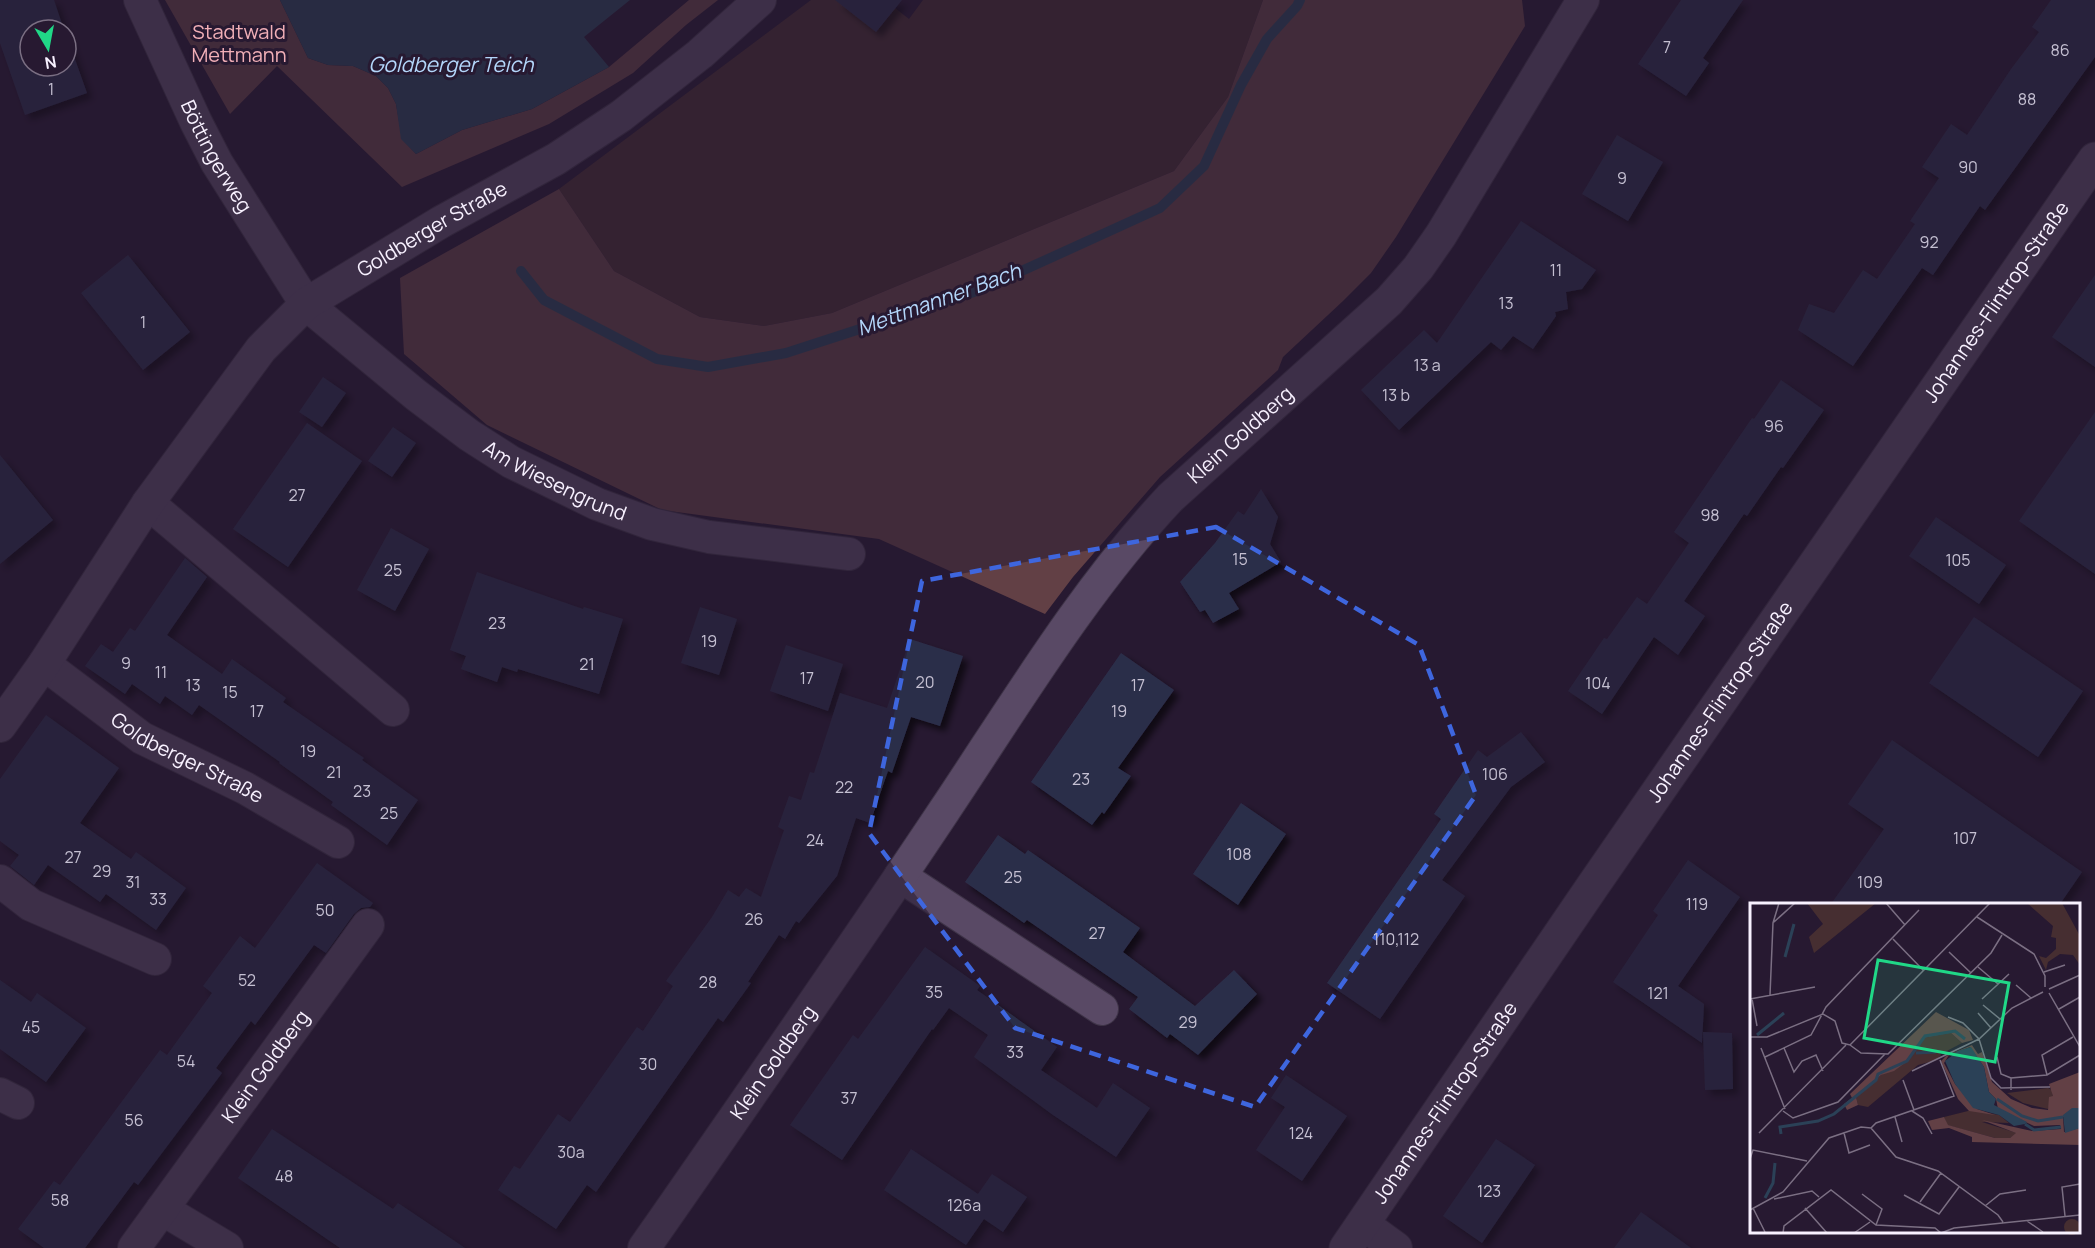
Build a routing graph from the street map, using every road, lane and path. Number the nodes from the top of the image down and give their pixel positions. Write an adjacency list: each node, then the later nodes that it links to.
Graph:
1 (140, 0): 5 (street, Böttingerweg)
2 (760, 0): 5 (street, Goldberger Straße)
3 (1583, 0): 12 (street, Klein Goldberg)
4 (2095, 159): 18 (main road, Johannes-Flintrop-Straße)
5 (306, 304): 6 (street, Goldberger Straße); 7 (street, Am Wiesengrund)
6 (148, 503): 8 (street, Goldberger Straße); 9 (street)
7 (849, 554)
8 (44, 664): 10 (street, Goldberger Straße); 11 (street, Goldberger Straße)
9 (393, 710)
10 (0, 726)
11 (338, 842)
12 (900, 876): 16 (street); 21 (street, Klein Goldberg)
13 (0, 881): 15 (street)
14 (368, 925): 17 (street, Klein Goldberg)
15 (155, 959)
16 (1102, 1009)
17 (162, 1209): 19 (street, Klein Goldberg); 20 (street)
18 (1354, 1236): 22 (street)
19 (134, 1248)
20 (227, 1248)
21 (644, 1248)
22 (1396, 1248)

